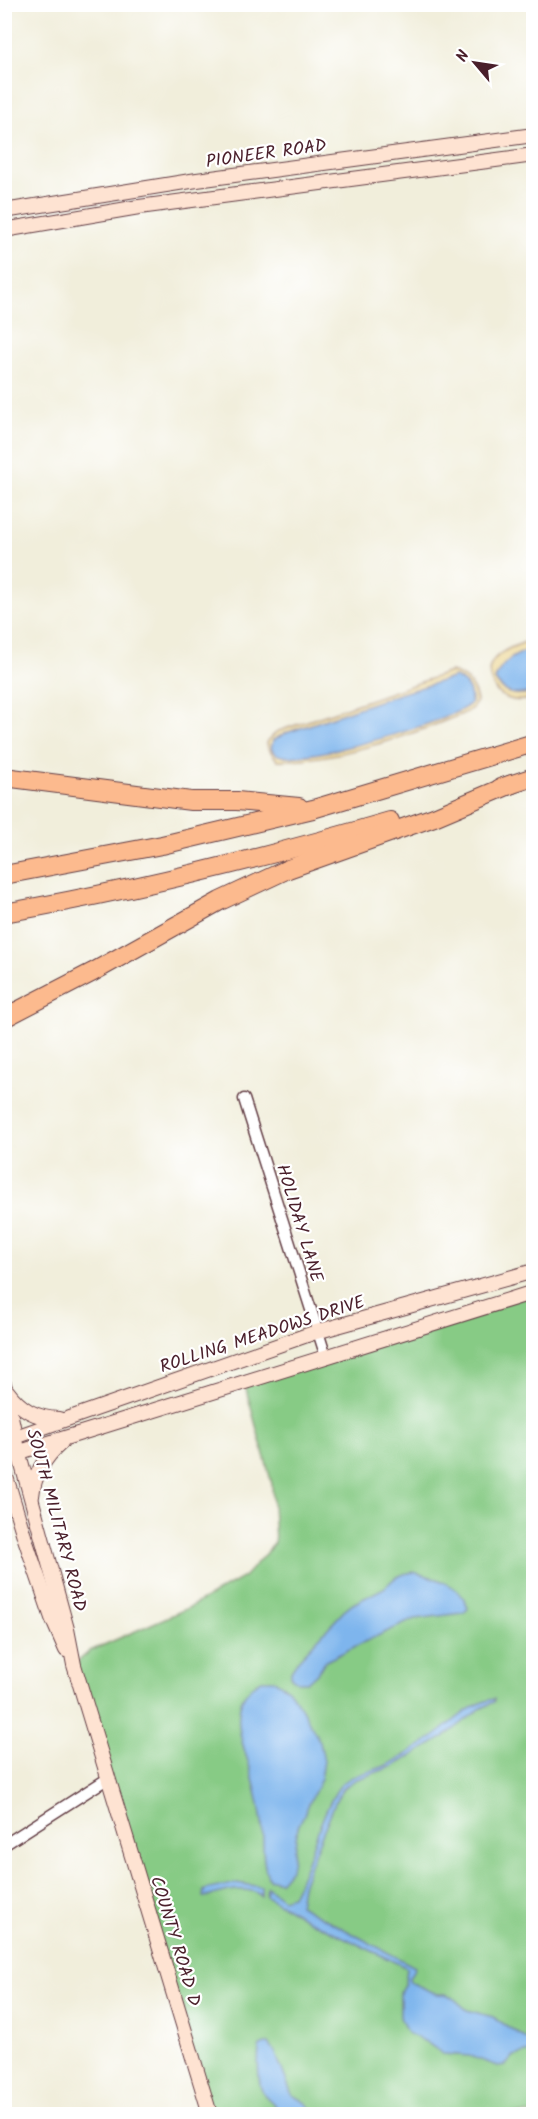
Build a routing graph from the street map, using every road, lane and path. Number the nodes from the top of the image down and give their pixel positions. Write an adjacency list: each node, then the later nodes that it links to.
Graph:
1 (534, 135): 3 (main road, PIONEER ROAD)
2 (534, 155): 4 (main road, PIONEER ROAD)
3 (4, 211)
4 (4, 230)
5 (534, 743): 9 (highway)
6 (4, 777): 9 (highway)
7 (534, 777): 8 (highway)
8 (512, 784): 11 (highway); 12 (highway)
9 (313, 809): 10 (highway)
10 (4, 875)
11 (4, 913)
12 (4, 1018)
13 (244, 1099): 16 (street, HOLIDAY LANE)
14 (534, 1271): 16 (main road, ROLLING MEADOWS DRIVE)
15 (534, 1292): 17 (main road)
16 (316, 1332): 17 (street, HOLIDAY LANE); 19 (main road, ROLLING MEADOWS DRIVE)
17 (326, 1357): 21 (main road)
18 (5, 1386): 19 (main road); 20 (main road, SOUTH MILITARY ROAD)
19 (64, 1419): 20 (main road, ROLLING MEADOWS DRIVE)
20 (11, 1439): 22 (main road, SOUTH MILITARY ROAD)
21 (64, 1440): 22 (main road); 26 (main road)
22 (19, 1454): 23 (main road); 26 (main road, SOUTH MILITARY ROAD)
23 (4, 1457)
24 (4, 1470): 25 (main road, SOUTH MILITARY ROAD)
25 (7, 1486): 27 (main road, SOUTH MILITARY ROAD)
26 (31, 1498): 27 (main road, SOUTH MILITARY ROAD)
27 (74, 1665): 28 (main road, SOUTH MILITARY ROAD)
28 (107, 1779): 29 (street); 30 (main road, COUNTY ROAD D)
29 (4, 1845)
30 (210, 2115)

